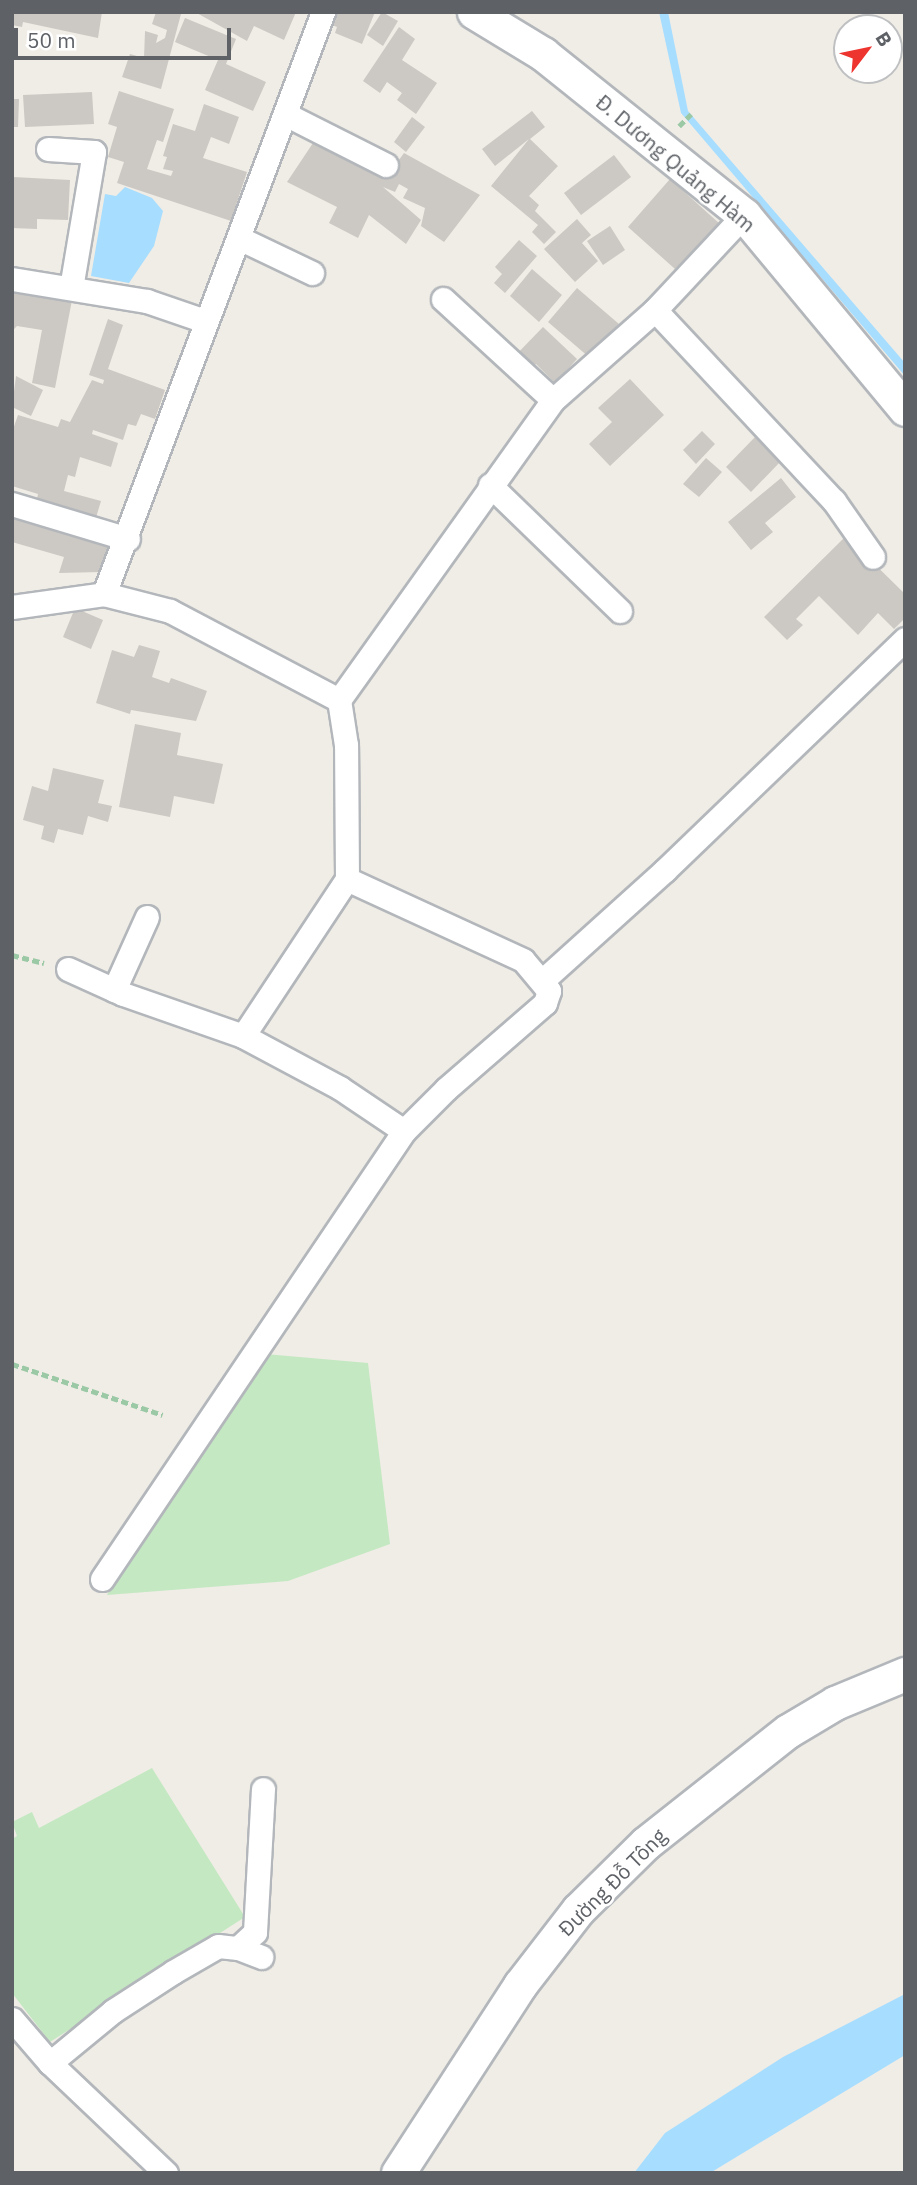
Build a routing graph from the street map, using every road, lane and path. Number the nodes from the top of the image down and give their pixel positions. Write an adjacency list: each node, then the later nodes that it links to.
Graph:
1 (323, 12): 3 (street)
2 (474, 12): 8 (main road, Đ. Dương Quảng Hàm)
3 (285, 114): 7 (street); 9 (street)
4 (691, 114): 5 (path)
5 (685, 118)
6 (48, 149): 12 (street)
7 (386, 165)
8 (744, 215): 14 (street); 17 (main road, Đ. Dương Quảng Hàm)
9 (239, 237): 10 (street); 15 (street)
10 (312, 273)
11 (12, 279): 12 (street)
12 (71, 288): 15 (street)
13 (443, 299): 16 (street)
14 (654, 310): 16 (street); 21 (street)
15 (205, 321): 20 (street)
16 (552, 400): 18 (street)
17 (905, 409)
18 (490, 485): 24 (street); 26 (street)
19 (12, 504): 20 (street)
20 (128, 538): 22 (street)
21 (873, 557)
22 (104, 594): 23 (street); 26 (street)
23 (12, 607)
24 (620, 611)
25 (905, 639): 31 (street)
26 (339, 700): 27 (street)
27 (347, 879): 31 (street); 33 (street)
28 (147, 917): 32 (street)
29 (12, 955): 30 (path)
30 (68, 969): 32 (street)
31 (542, 980): 34 (street)
32 (114, 990): 33 (street)
33 (243, 1036): 34 (street)
34 (404, 1131): 37 (street)
35 (12, 1364): 36 (path)
36 (163, 1415)
37 (102, 1578)
38 (905, 1674): 45 (main road, Đường Đỗ Tông)
39 (262, 1790): 40 (street)
40 (238, 1948): 41 (street); 43 (street)
41 (261, 1957)
42 (12, 2019): 43 (street)
43 (50, 2063): 44 (street)
44 (166, 2173)
45 (398, 2173)

